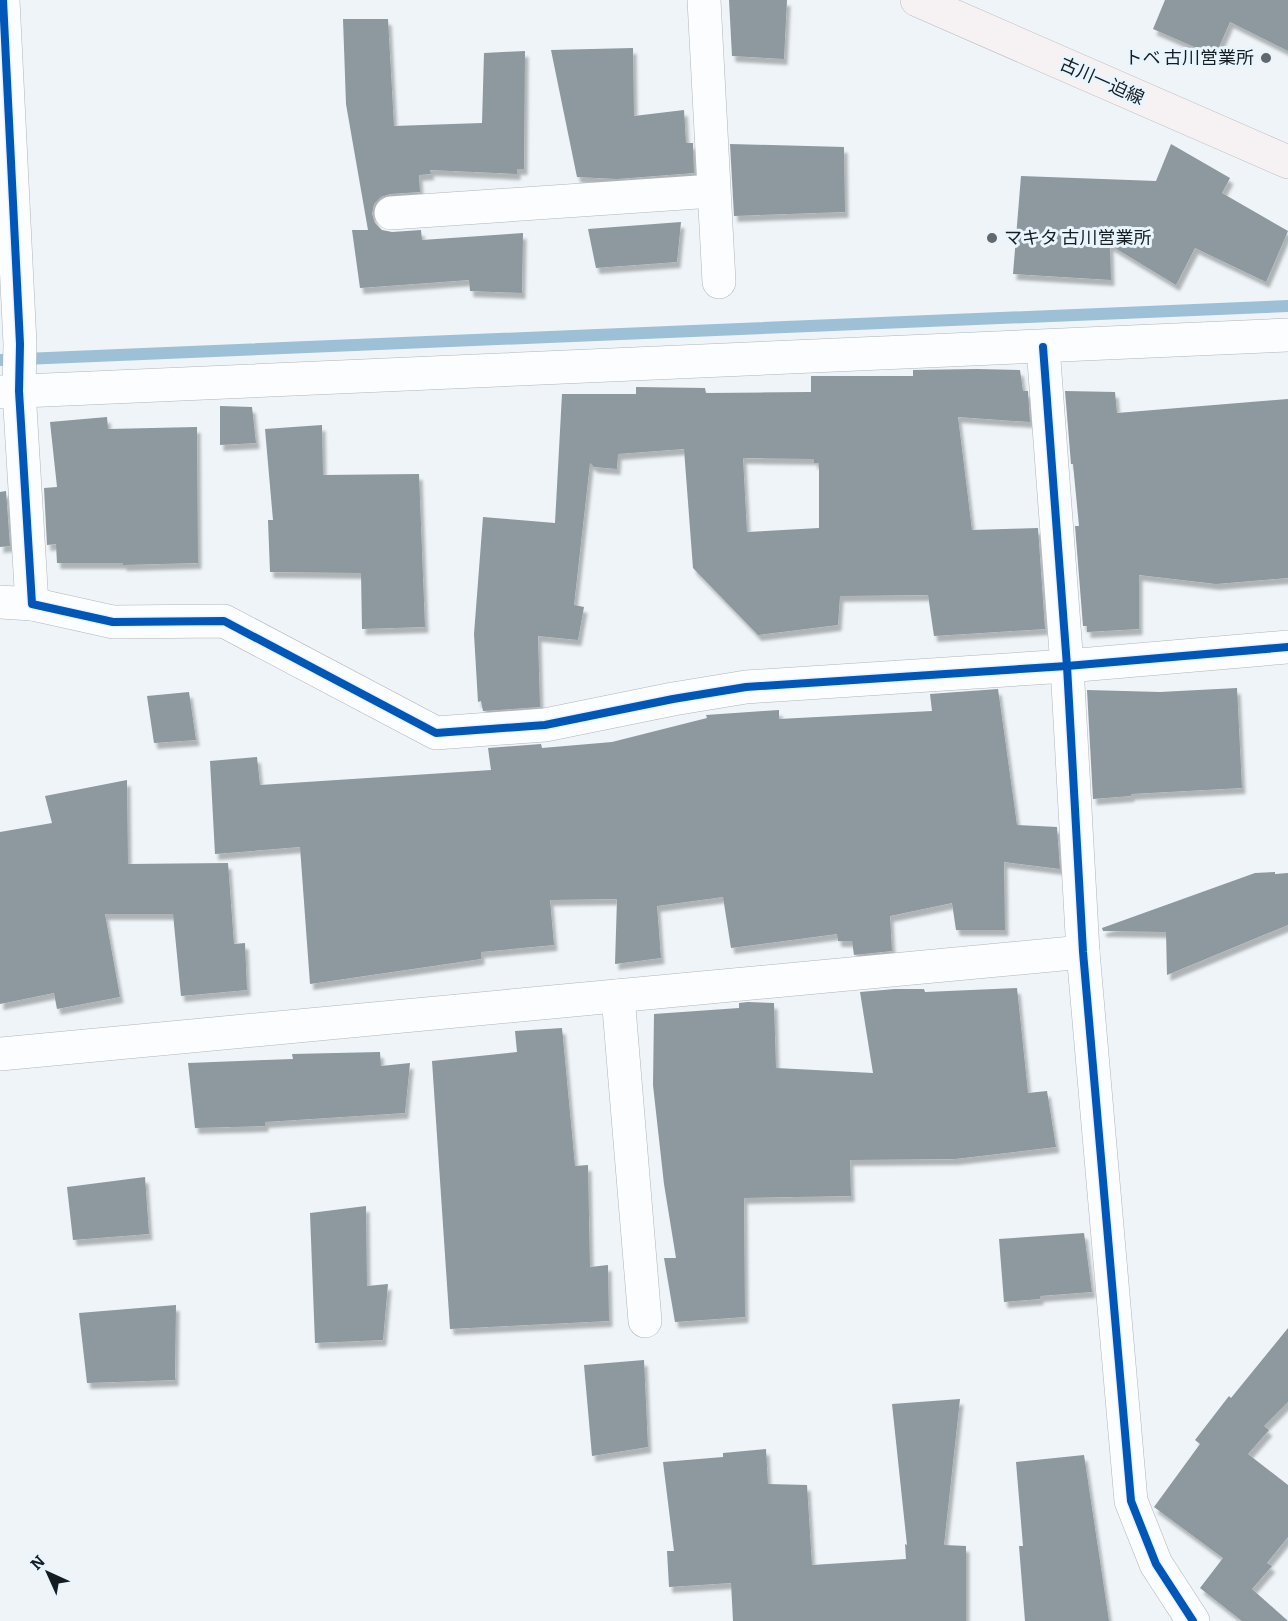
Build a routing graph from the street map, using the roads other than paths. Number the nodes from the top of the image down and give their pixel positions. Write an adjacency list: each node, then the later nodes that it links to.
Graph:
1 (3, 0): 10 (street)
2 (704, 0): 5 (street)
3 (916, 0): 4 (main road, 古川一迫線)
4 (1288, 162)
5 (713, 190): 6 (street); 7 (street)
6 (391, 213)
7 (718, 282)
8 (1288, 335): 9 (street)
9 (1043, 347): 10 (street); 14 (street)
10 (15, 374): 12 (street)
11 (0, 602): 12 (street)
12 (32, 604): 14 (street)
13 (1288, 647): 14 (street)
14 (1067, 666): 15 (street)
15 (1083, 952): 16 (street); 19 (street)
16 (618, 996): 17 (street); 18 (street)
17 (0, 1054)
18 (645, 1321)
19 (1193, 1621)

